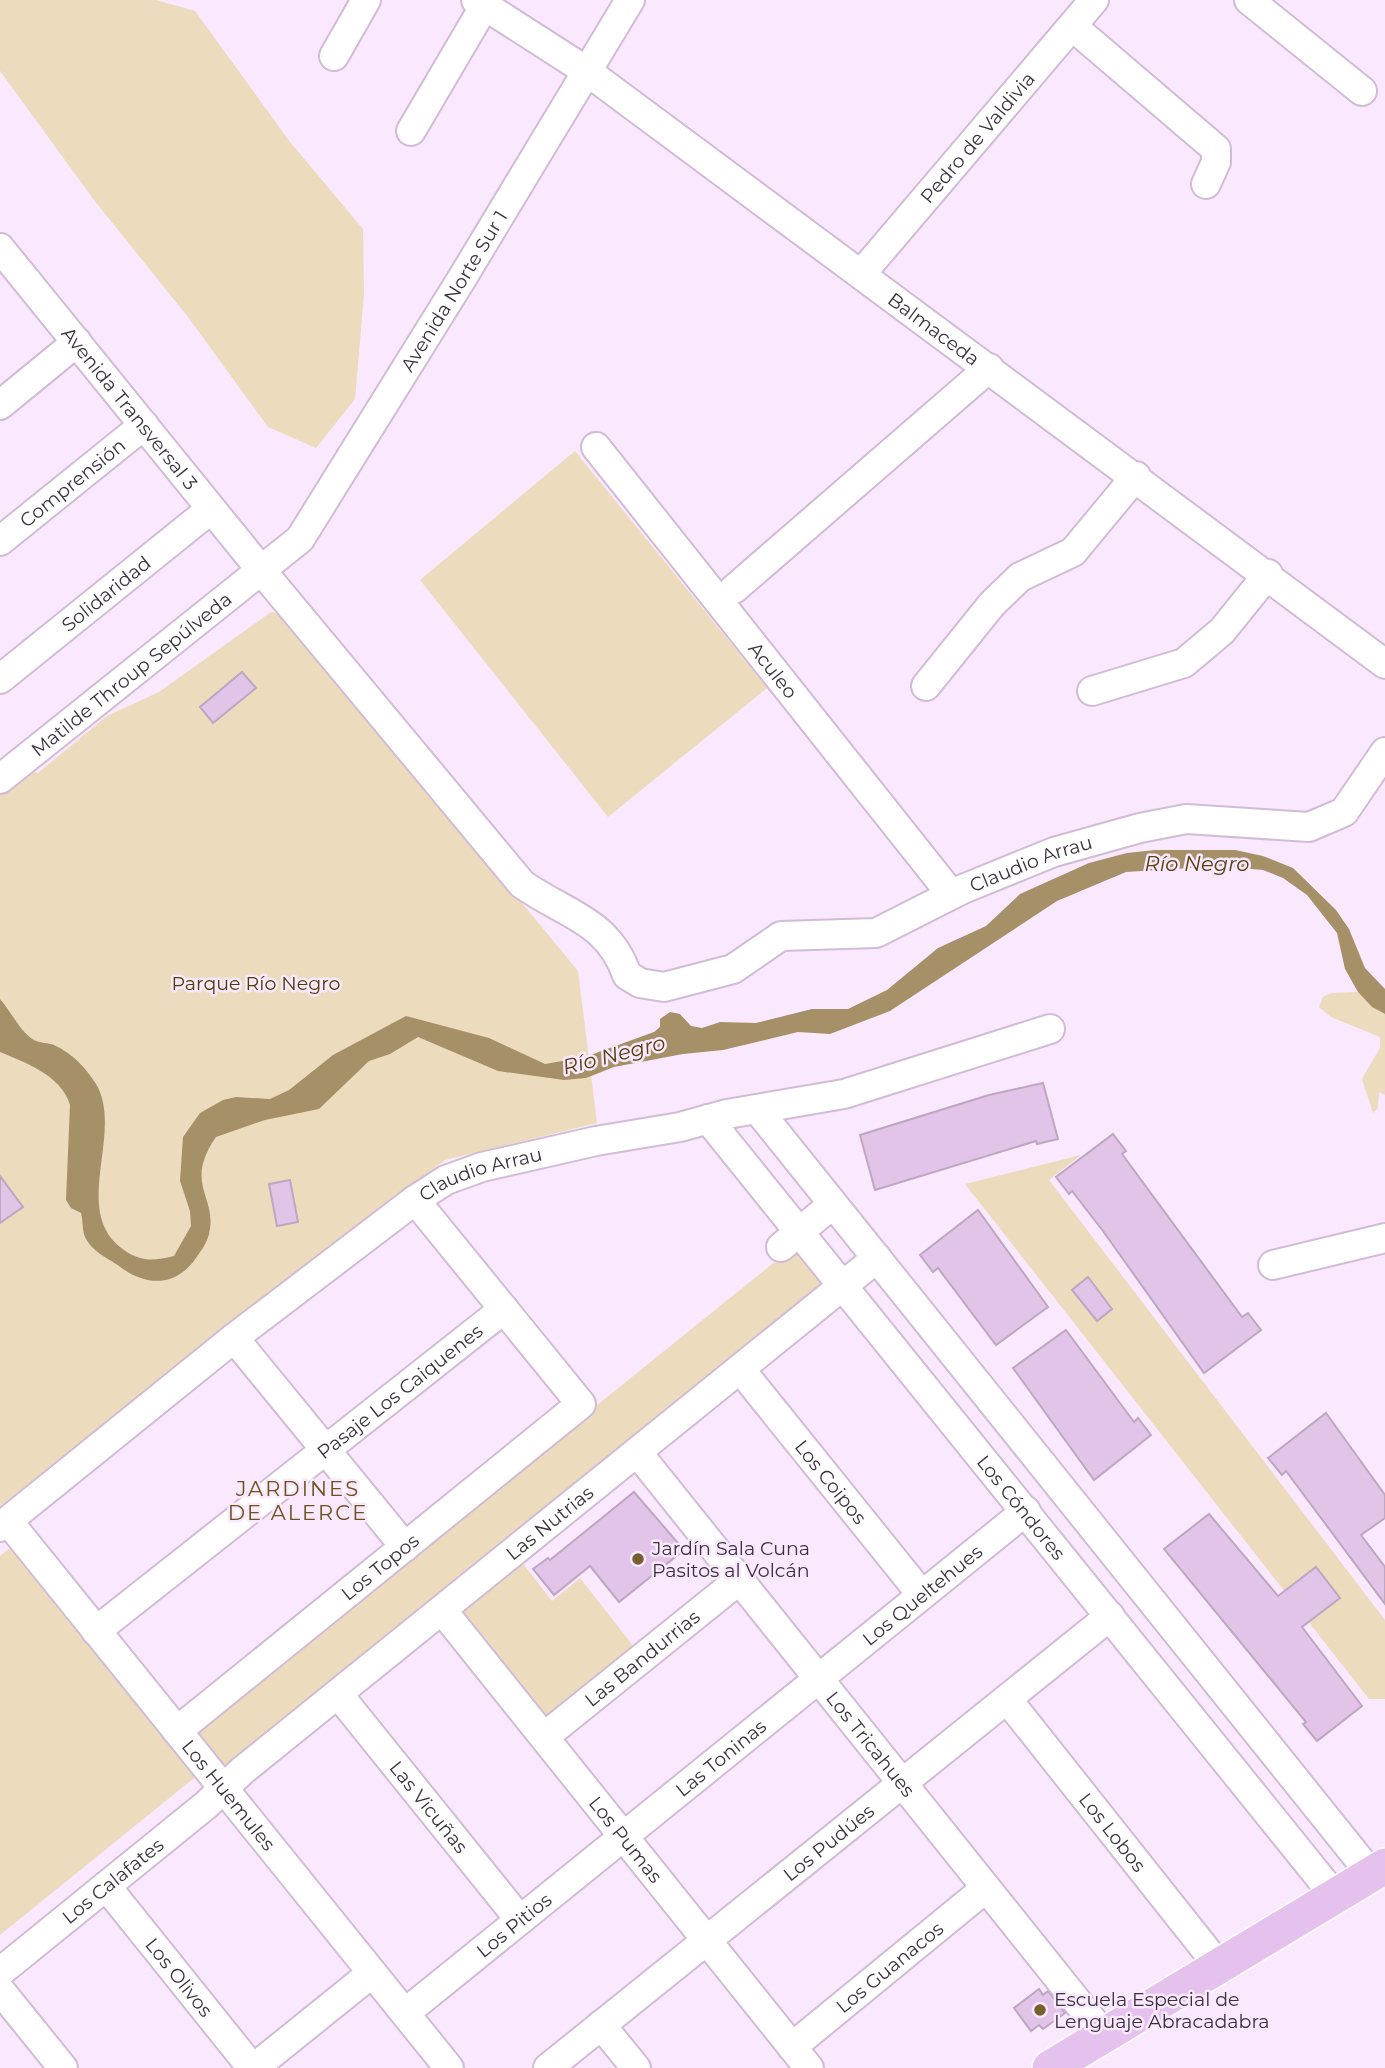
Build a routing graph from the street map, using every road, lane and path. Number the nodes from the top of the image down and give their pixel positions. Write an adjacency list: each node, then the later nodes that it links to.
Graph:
1 (366, 0): 7 (street)
2 (630, 0): 8 (street, Avenida Norte Sur 1)
3 (1094, 0): 6 (street, Pedro de Valdivia)
4 (1250, 0): 9 (street)
5 (481, 3): 8 (street, Balmaceda); 10 (street)
6 (1072, 26): 11 (street); 13 (street, Pedro de Valdivia)
7 (334, 56)
8 (588, 72): 13 (street, Balmaceda); 22 (street, Avenida Norte Sur 1)
9 (1362, 91)
10 (411, 131)
11 (1206, 184)
12 (3, 258): 14 (street, Avenida Transversal 3)
13 (862, 273): 15 (street, Balmaceda)
14 (77, 342): 16 (street); 17 (street, Avenida Transversal 3)
15 (989, 368): 19 (street, Balmaceda); 24 (street)
16 (0, 405)
17 (144, 425): 20 (street, Avenida Transversal 3); 21 (street, Comprensión)
18 (596, 447): 31 (street, Aculeo)
19 (1136, 476): 23 (street, Balmaceda); 27 (street)
20 (211, 509): 22 (street, Avenida Transversal 3); 26 (street, Solidaridad)
21 (0, 541)
22 (261, 570): 30 (street, Matilde Throup Sepúlveda); 32 (street, Avenida Transversal 3)
23 (1268, 574): 25 (street, Balmaceda); 28 (street)
24 (734, 589)
25 (1385, 664)
26 (0, 679)
27 (926, 686)
28 (1092, 691)
29 (1385, 752): 31 (street, Claudio Arrau)
30 (0, 779)
31 (951, 894): 32 (street, Claudio Arrau)
32 (664, 987)
33 (1050, 1028): 34 (street, Claudio Arrau)
34 (757, 1109): 35 (street, Claudio Arrau); 37 (street)
35 (708, 1119): 36 (street, Claudio Arrau); 39 (street, Los Cóndores)
36 (415, 1200): 43 (street); 44 (street, Claudio Arrau)
37 (833, 1204): 39 (street); 40 (street)
38 (1385, 1238): 41 (street)
39 (790, 1239): 42 (street, Los Cóndores)
40 (877, 1258): 42 (street, Las Nutrias); 50 (street)
41 (1273, 1265)
42 (844, 1286): 45 (street, Las Nutrias); 48 (street, Los Cóndores)
43 (504, 1309): 46 (street, Pasaje Los Caiquenes); 51 (street, Los Topos)
44 (234, 1338): 46 (street); 49 (street, Claudio Arrau)
45 (740, 1369): 47 (street, Las Nutrias); 54 (street, Los Coipos)
46 (326, 1450): 51 (street); 57 (street, Pasaje Los Caiquenes)
47 (637, 1452): 53 (street, Los Tricahues); 55 (street, Las Nutrias)
48 (1026, 1511): 52 (street, Los Cóndores); 54 (street, Los Queltehues)
49 (4, 1524): 57 (street, Los Huemules)
50 (1103, 1540): 52 (street); 66 (street)
51 (405, 1547): 61 (street, Los Topos)
52 (1070, 1566): 56 (street, Los Cóndores)
53 (739, 1580): 58 (street, Los Tricahues); 62 (street, Las Bandurrias)
54 (922, 1595): 58 (street, Los Queltehues)
55 (442, 1610): 59 (street, Las Nutrias); 62 (street, Los Pumas)
56 (1110, 1616): 60 (street, Los Pudúes); 69 (street, Los Cóndores)
57 (96, 1631): 61 (street, Los Huemules)
58 (819, 1679): 63 (street, Los Tricahues); 65 (street, Las Toninas)
59 (338, 1694): 64 (street, Las Nutrias); 70 (street, Las Vicuñas)
60 (1007, 1699): 63 (street, Los Pudúes); 72 (street, Los Lobos)
61 (177, 1731): 64 (street, Los Huemules)
62 (544, 1737): 65 (street, Los Pumas)
63 (902, 1783): 68 (street, Los Tricahues); 71 (street, Los Pudúes)
64 (224, 1788): 67 (street, Los Calafates); 74 (street, Los Huemules)
65 (624, 1836): 70 (street, Los Pitios); 71 (street, Los Pumas)
66 (1378, 1870): 69 (main road)
67 (106, 1886): 73 (street, Los Calafates); 81 (street, Los Olivos)
68 (986, 1888): 78 (street, Los Tricahues); 79 (street, Los Guanacos)
69 (1334, 1895): 72 (main road)
70 (520, 1920): 76 (street, Los Pitios)
71 (706, 1940): 77 (street, Los Pudúes); 79 (street, Los Pumas)
72 (1218, 1965): 78 (main road)
73 (0, 1972)
74 (372, 1973): 76 (street, Los Huemules); 81 (street)
75 (0, 1990): 80 (street)
76 (405, 2013): 82 (street, Los Huemules)
77 (601, 2025): 83 (street, Los Pudúes); 84 (street)
78 (1104, 2035): 85 (main road)
79 (800, 2057)
80 (63, 2068)
81 (253, 2068)
82 (449, 2068)
83 (548, 2068)
84 (636, 2068)
85 (1050, 2068)

